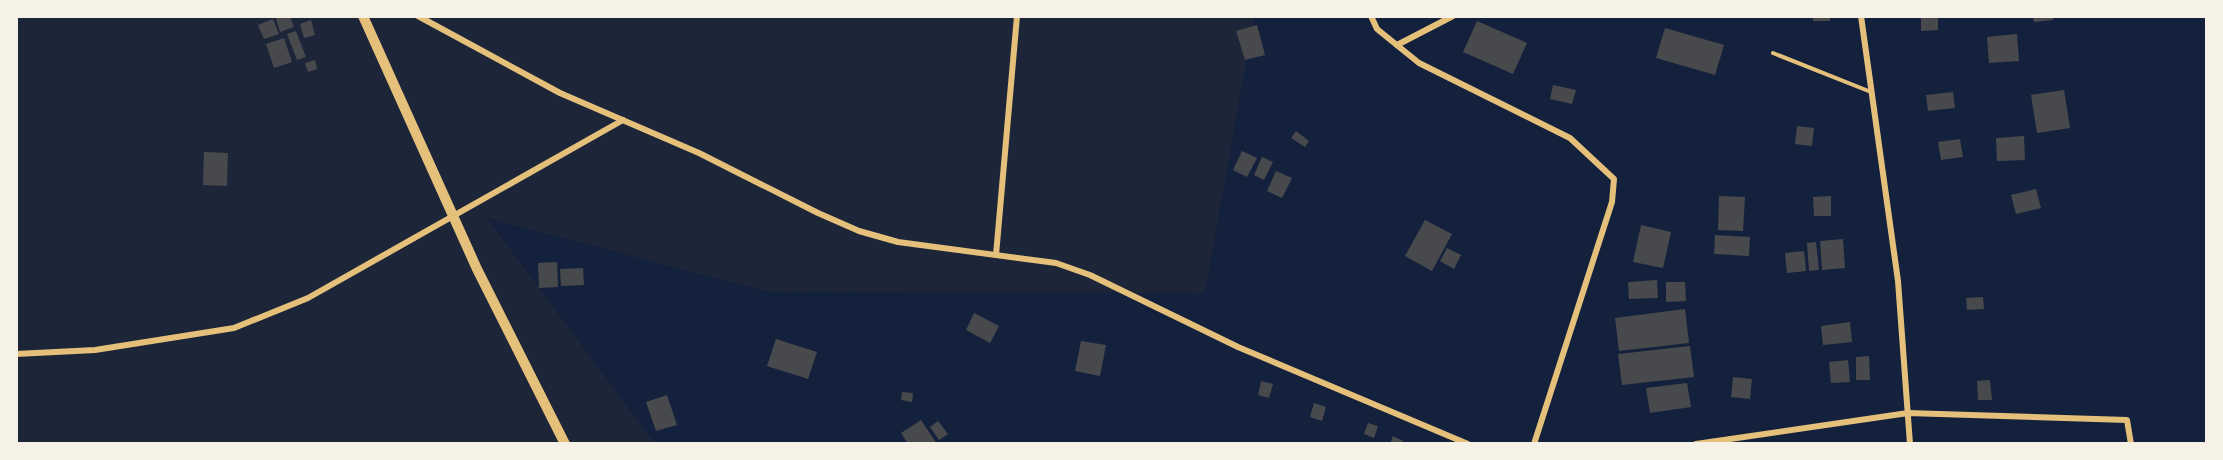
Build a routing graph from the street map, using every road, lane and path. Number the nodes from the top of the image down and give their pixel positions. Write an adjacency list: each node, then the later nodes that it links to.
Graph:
1 (363, 16): 11 (main road)
2 (418, 16): 10 (street)
3 (1017, 16): 12 (street)
4 (1371, 16): 7 (street)
5 (1453, 16): 7 (street)
6 (1861, 16): 9 (street)
7 (1397, 45): 17 (street)
8 (1773, 53): 9 (lane)
9 (1872, 92): 14 (street)
10 (623, 120): 11 (street); 12 (street)
11 (454, 217): 13 (street); 15 (main road)
12 (996, 255): 16 (street)
13 (16, 354)
14 (1908, 413): 18 (street); 19 (street); 20 (street)
15 (565, 444)
16 (1468, 444)
17 (1534, 444)
18 (1696, 444)
19 (1910, 444)
20 (2131, 444)

